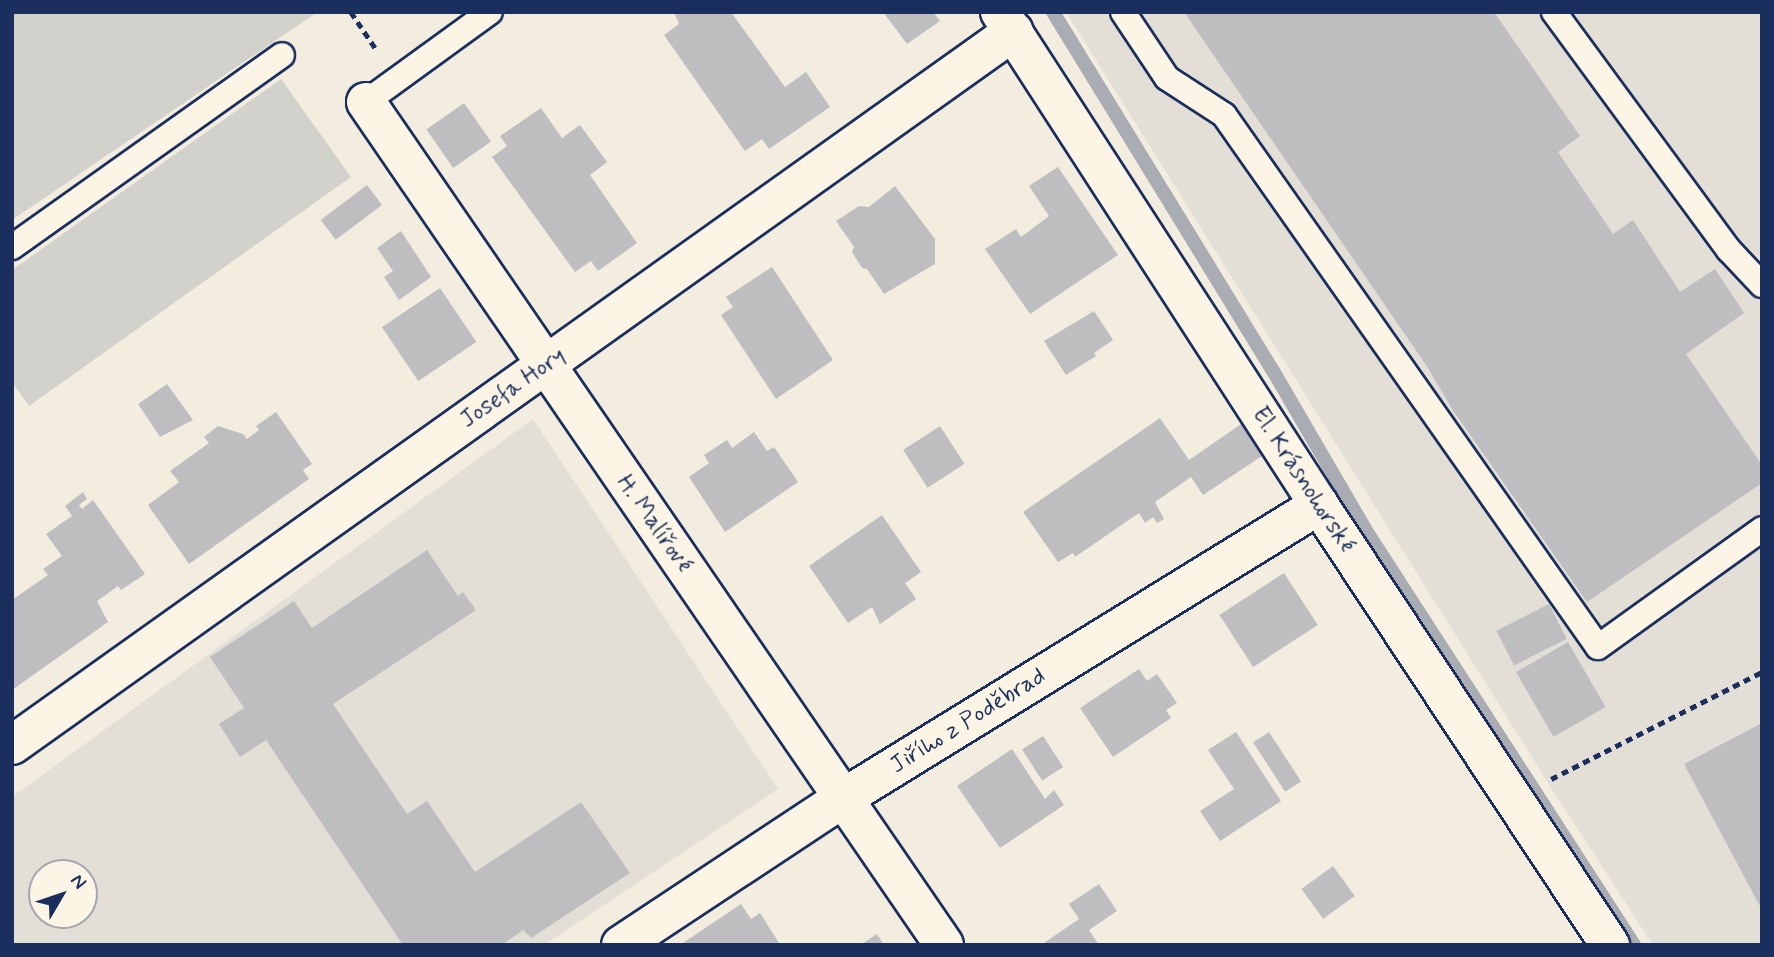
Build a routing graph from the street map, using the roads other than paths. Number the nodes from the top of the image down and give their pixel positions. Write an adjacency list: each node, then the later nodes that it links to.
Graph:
1 (490, 12): 6 (lane)
2 (1123, 12): 11 (lane)
3 (1554, 12): 8 (lane)
4 (1007, 22): 9 (street, Josefa Hory); 10 (street, El. Krásnohorské)
5 (282, 55): 7 (lane)
6 (366, 102): 9 (street, H. Malířové)
7 (12, 247)
8 (1762, 285)
9 (544, 365): 12 (street, Josefa Hory); 13 (street, H. Malířové)
10 (1319, 505): 13 (street, Jiřího z Poděbrad); 16 (street, El. Krásnohorské)
11 (1762, 529)
12 (12, 745)
13 (845, 797): 14 (street, Jiřího z Poděbrad); 15 (street, H. Malířové)
14 (621, 945)
15 (944, 945)
16 (1610, 945)

